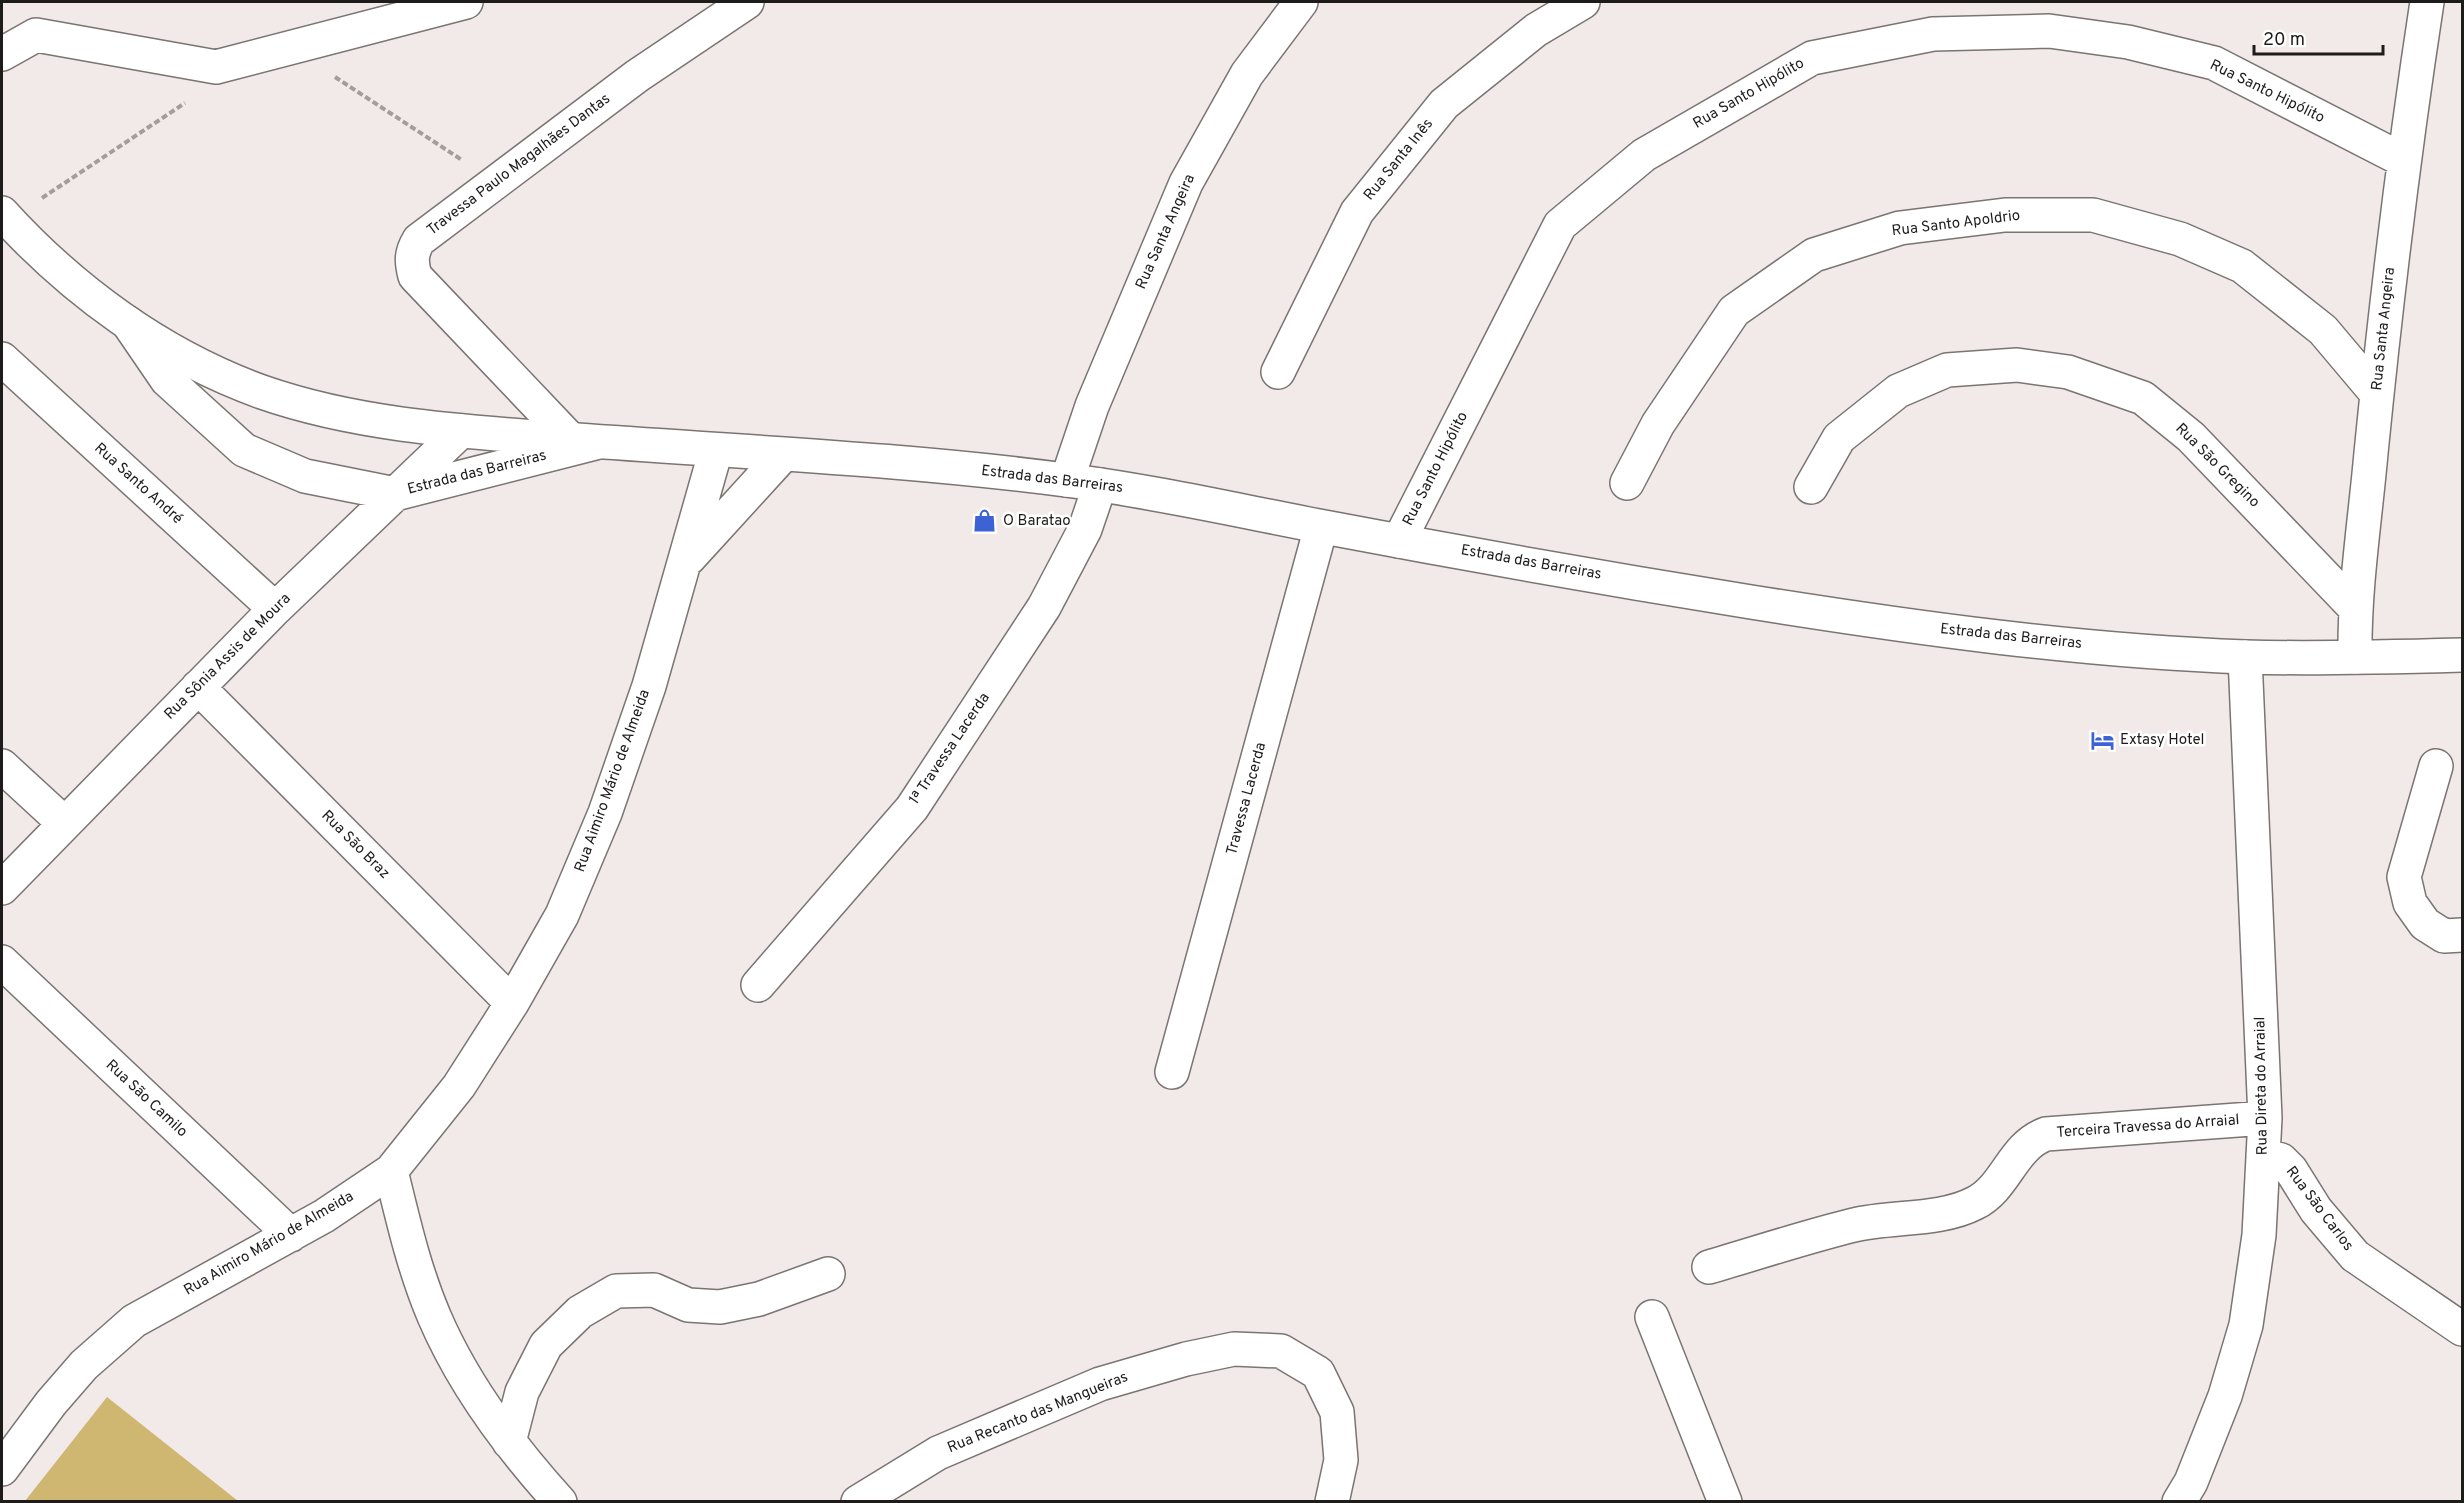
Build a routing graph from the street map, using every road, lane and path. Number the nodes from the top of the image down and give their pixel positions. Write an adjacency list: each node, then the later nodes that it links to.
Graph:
1 (459, 2): 6 (street)
2 (747, 2): 10 (street, Travessa Paulo Magalhães Dantas)
3 (1301, 2): 20 (street, Rua Santa Angeira)
4 (1583, 2): 14 (street, Rua Santa Inês)
5 (2427, 2): 9 (street, Rua Santa Angeira)
6 (2, 54)
7 (324, 77): 10 (path)
8 (190, 100): 11 (path)
9 (2403, 160): 15 (street, Rua Santa Angeira); 26 (street, Rua Santo Hipólito)
10 (498, 183): 17 (street, Travessa Paulo Magalhães Dantas)
11 (5, 217): 12 (street, Estrada das Barreiras)
12 (128, 323): 16 (street, Estrada das Barreiras); 24 (street, Estrada das Barreiras)
13 (2, 359): 29 (street, Rua Santo André)
14 (1278, 372)
15 (2377, 394): 21 (street, Rua Santo Apoldrio); 28 (street, Rua Santa Angeira)
16 (461, 431): 17 (street, Estrada das Barreiras); 24 (street, Rua Sônia Assis de Moura)
17 (586, 441): 18 (street, Estrada das Barreiras); 24 (street, Estrada das Barreiras)
18 (717, 450): 19 (street, Estrada das Barreiras); 27 (street, Rua Aimiro Mário de Almeida)
19 (783, 455): 20 (street, Estrada das Barreiras); 27 (street, Rua Aimiro Mário de Almeida)
20 (1067, 480): 22 (street, Estrada das Barreiras)
21 (1627, 483)
22 (1100, 485): 25 (street, Estrada das Barreiras); 40 (street, 1ª Travessa Lacerda)
23 (1811, 487): 28 (street, Rua São Gregino)
24 (395, 494): 29 (street, Rua Sônia Assis de Moura)
25 (1321, 527): 26 (street, Estrada das Barreiras); 42 (street, Travessa Lacerda)
26 (1399, 540): 31 (street, Estrada das Barreiras)
27 (684, 564): 41 (street, Rua Aimiro Mário de Almeida)
28 (2355, 608): 32 (street, Rua Santa Angeira)
29 (275, 609): 33 (street, Rua Sônia Assis de Moura)
30 (2463, 655): 32 (street, Estrada das Barreiras)
31 (2245, 657): 32 (street, Estrada das Barreiras); 43 (street, Rua Direta do Arraial)
32 (2355, 657)
33 (198, 687): 36 (street, Rua Sônia Assis de Moura); 41 (street, Rua São Braz)
34 (2, 766): 36 (street)
35 (2436, 766): 38 (street)
36 (64, 823): 37 (street, Rua Sônia Assis de Moura)
37 (2, 888)
38 (2463, 935)
39 (2, 963): 46 (street, Rua São Camilo)
40 (758, 985)
41 (512, 1004): 45 (street, Rua Aimiro Mário de Almeida)
42 (1172, 1072)
43 (2265, 1118): 44 (street, Rua Direta do Arraial); 47 (street, Terceira Travessa do Arraial)
44 (2263, 1155): 50 (street, Rua São Carlos); 57 (street, Rua Direta do Arraial)
45 (391, 1171): 46 (street, Rua Aimiro Mário de Almeida); 51 (street)
46 (291, 1235): 52 (street, Rua Aimiro Mário de Almeida)
47 (1709, 1267)
48 (828, 1274): 51 (street)
49 (1652, 1317): 56 (street)
50 (2463, 1329)
51 (510, 1442): 53 (street)
52 (2, 1469)
53 (560, 1502)
54 (858, 1502): 55 (street, Rua Recanto das Mangueiras)
55 (1332, 1502)
56 (1725, 1502)
57 (2179, 1502)

